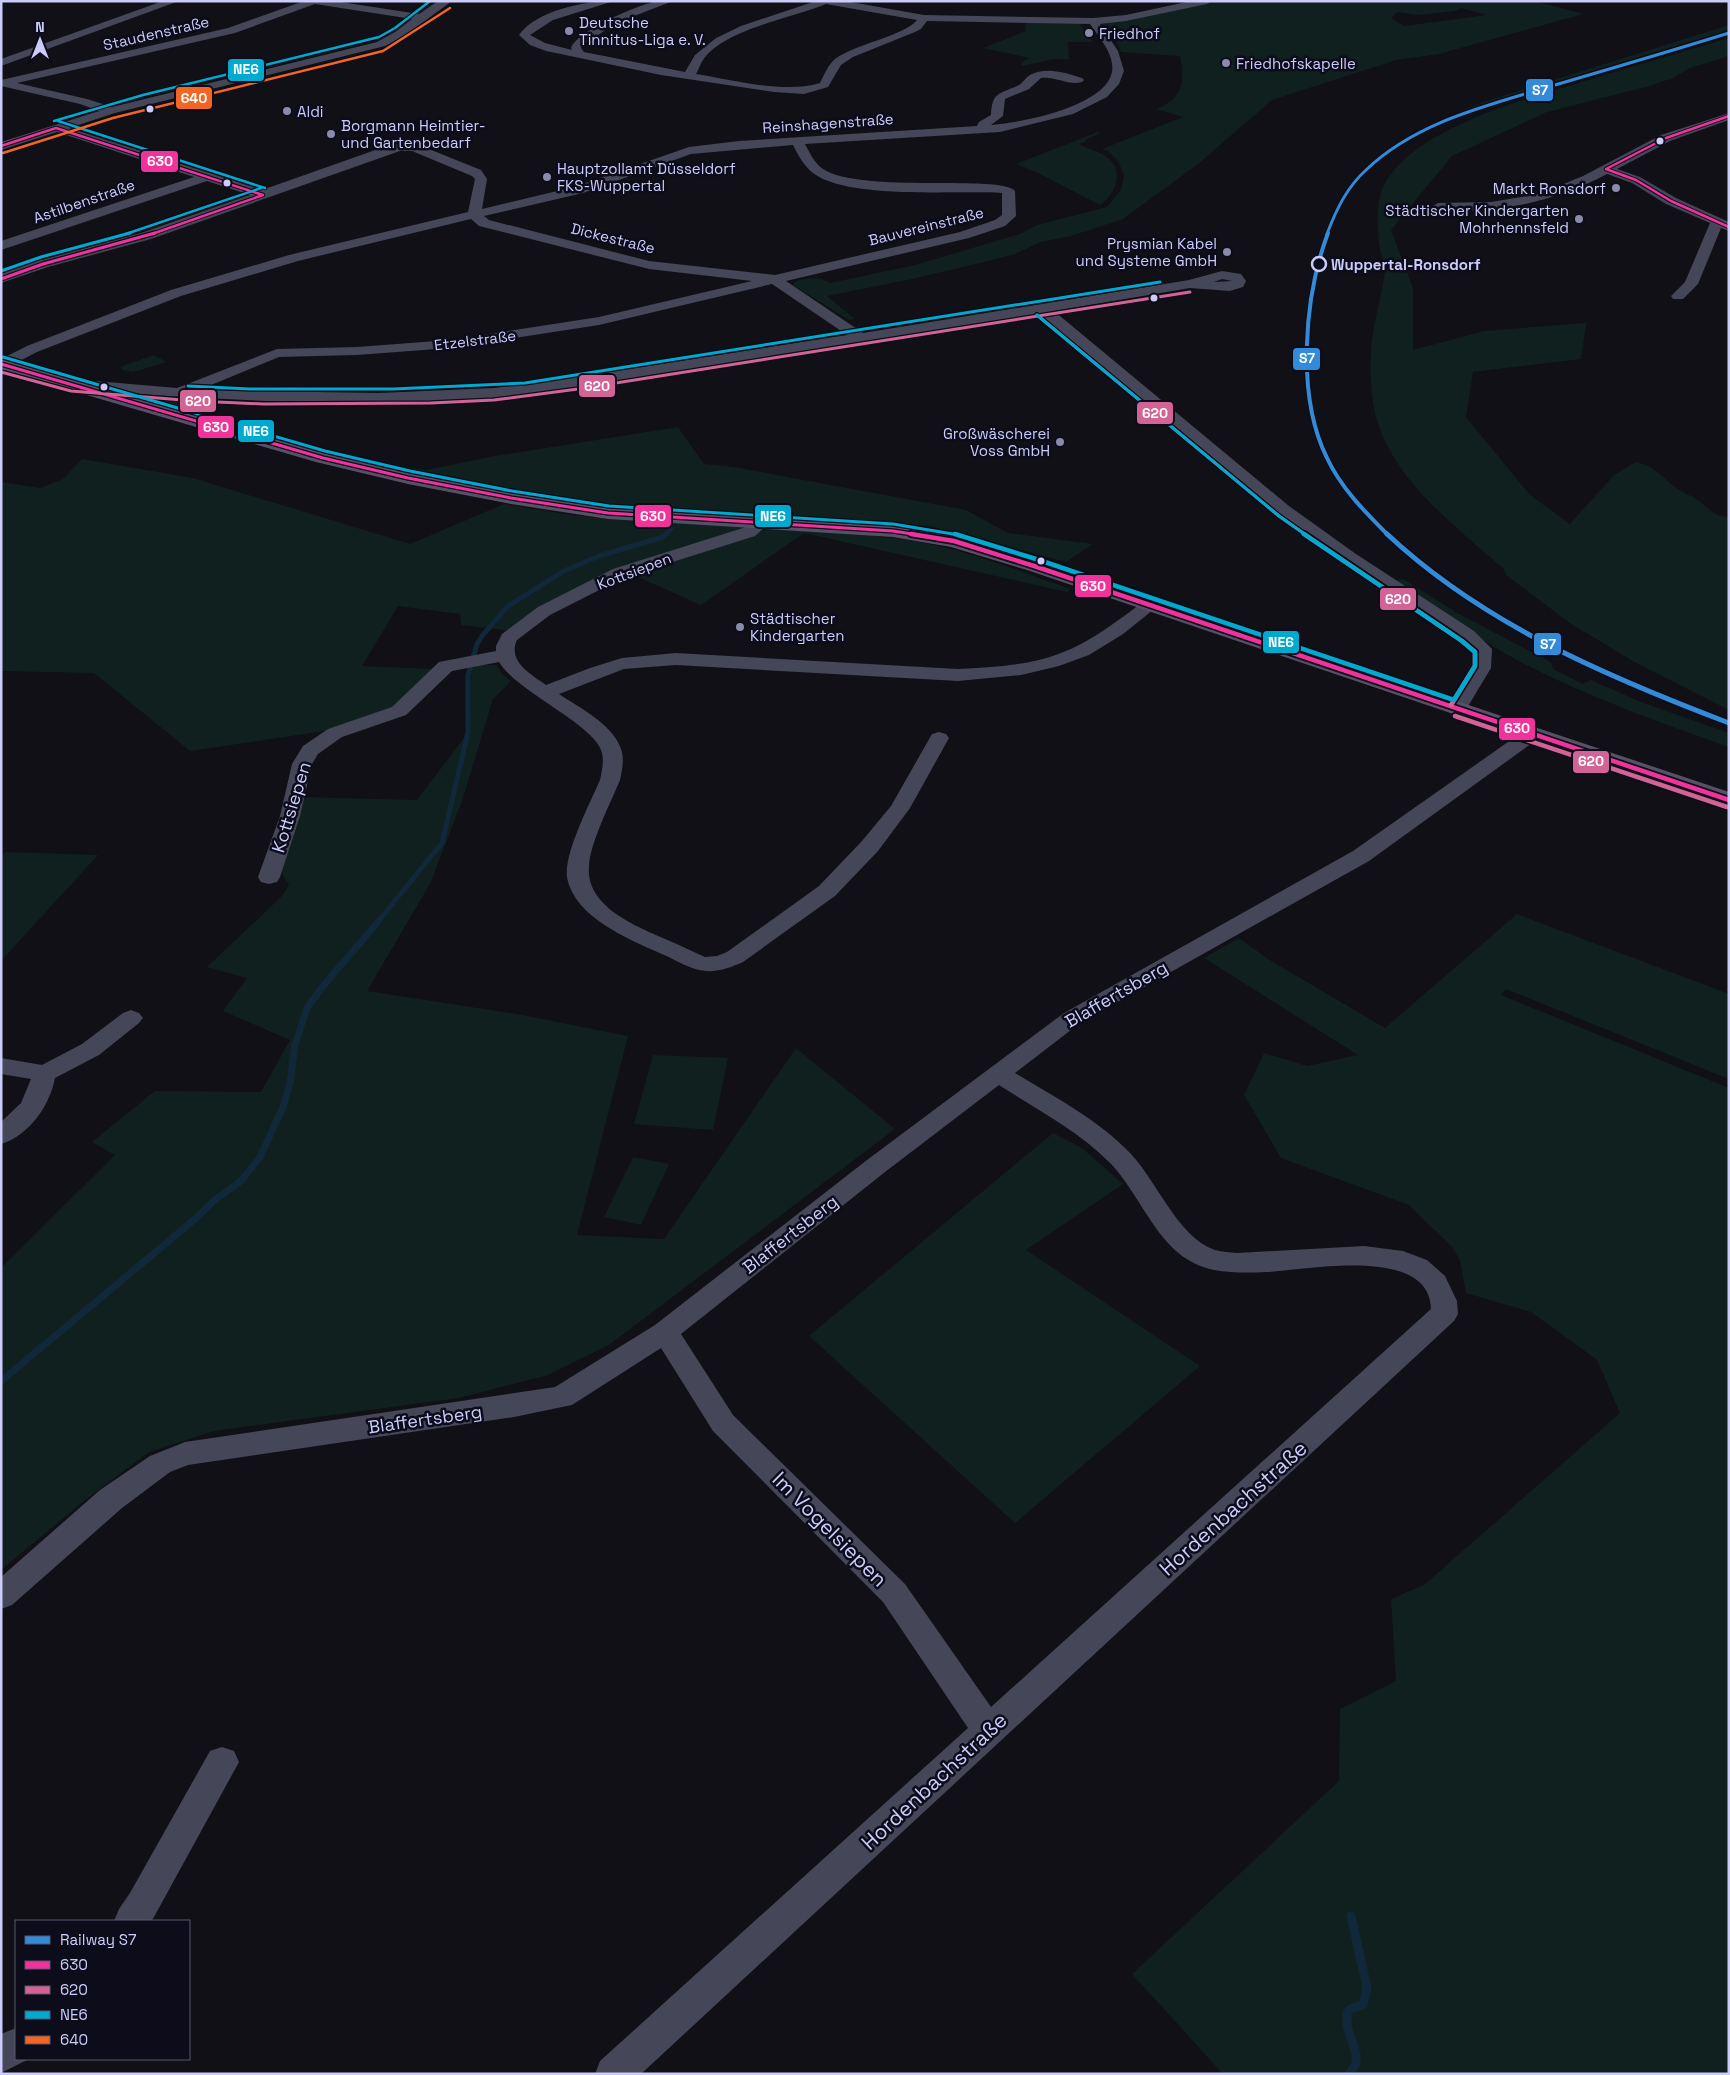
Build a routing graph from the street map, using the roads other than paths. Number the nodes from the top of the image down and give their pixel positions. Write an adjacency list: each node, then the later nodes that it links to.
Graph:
1 (174, 1): 13 (street)
2 (314, 1): 9 (street); 16 (street, Staudenstraße)
3 (447, 1): 9 (street)
4 (609, 1): 12 (street)
5 (1207, 1): 11 (street)
6 (831, 2): 10 (street); 14 (street)
7 (634, 3): 8 (street)
8 (663, 3): 12 (street)
9 (422, 17): 17 (street)
10 (924, 18): 11 (street); 14 (street)
11 (1093, 21): 20 (street, Reinshagenstraße)
12 (580, 54): 14 (street)
13 (1, 63)
14 (688, 76)
15 (1078, 80): 20 (street)
16 (1, 83): 17 (street)
17 (111, 111): 19 (street)
18 (1729, 116): 23 (street)
19 (56, 128): 22 (street); 24 (street)
20 (983, 129): 21 (street, Reinshagenstraße)
21 (797, 141): 27 (street, Reinshagenstraße); 31 (street, Bauvereinstraße)
22 (1, 146)
23 (1606, 169): 26 (street); 28 (street)
24 (206, 177): 25 (street); 29 (street, Astilbenstraße)
25 (263, 195): 27 (street); 30 (street)
26 (1438, 207)
27 (474, 215): 31 (street, Dickestraße); 36 (street, Reinshagenstraße)
28 (1723, 224): 33 (street)
29 (1, 246)
30 (1, 279)
31 (773, 279): 35 (street, Dickestraße); 38 (street, Etzelstraße)
32 (1190, 284): 34 (street)
33 (1678, 296)
34 (1042, 309): 35 (street); 43 (street)
35 (858, 337): 38 (street)
36 (2, 364): 37 (main road)
37 (72, 384): 38 (street); 40 (main road)
38 (180, 392)
39 (756, 527): 41 (street, Kottsiepen)
40 (1149, 606): 42 (street); 43 (main road)
41 (505, 654): 42 (street); 47 (street, Kottsiepen)
42 (546, 692): 45 (street)
43 (1457, 709): 44 (main road)
44 (1532, 734): 46 (main road); 51 (street, Blaffertsberg)
45 (939, 738)
46 (1729, 800)
47 (269, 877)
48 (131, 1018): 50 (street)
49 (1, 1066): 50 (street)
50 (44, 1073): 52 (street)
51 (998, 1074): 53 (street, Blaffertsberg); 55 (street, Hordenbachstraße)
52 (1, 1136)
53 (665, 1332): 54 (street, Blaffertsberg); 55 (street, Im Vogelsiepen)
54 (1, 1596)
55 (989, 1731): 60 (street, Hordenbachstraße)
56 (222, 1762): 57 (street)
57 (132, 1920)
58 (15, 2047): 59 (street)
59 (1, 2055)
60 (613, 2074)

